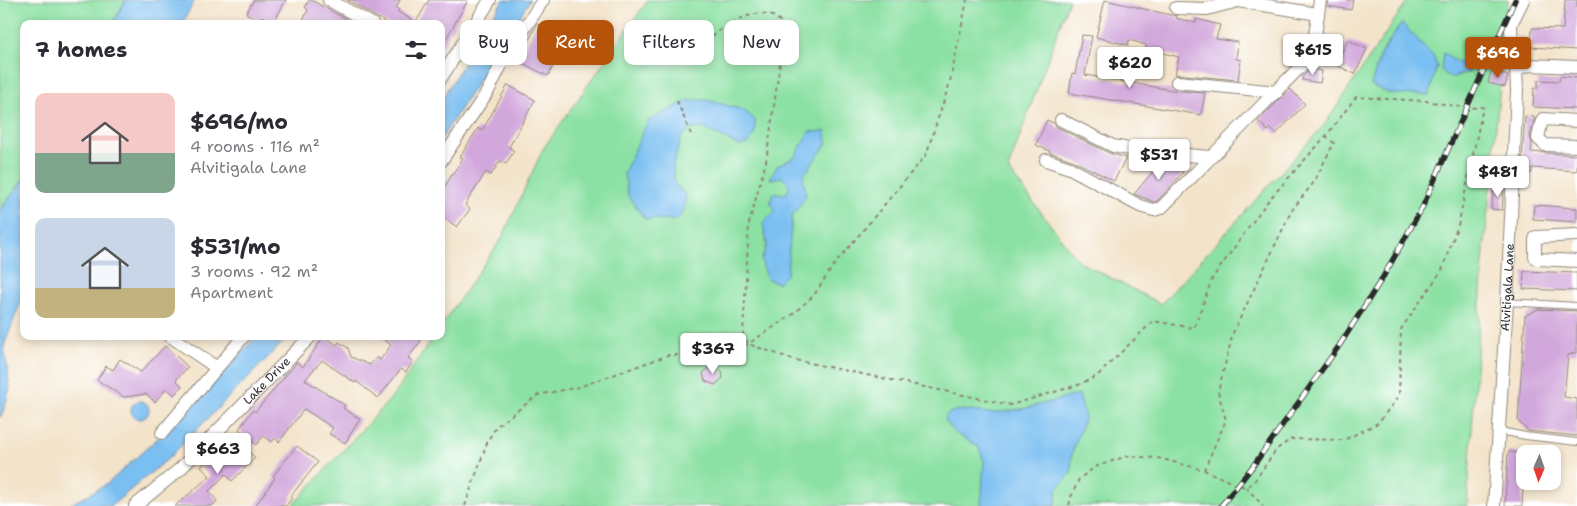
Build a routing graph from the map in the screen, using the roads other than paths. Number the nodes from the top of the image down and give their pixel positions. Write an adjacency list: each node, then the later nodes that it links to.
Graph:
1 (329, 0): 10 (street)
2 (490, 0): 11 (street)
3 (543, 0): 19 (street)
4 (1320, 0): 9 (street)
5 (1523, 0): 13 (street, Alvitigala Lane)
6 (1238, 1): 7 (street); 8 (street)
7 (1276, 4): 9 (street)
8 (1176, 8)
9 (1318, 14): 15 (street)
10 (365, 20)
11 (445, 65)
12 (1577, 67): 13 (street)
13 (1516, 69): 24 (street, Alvitigala Lane)
14 (1177, 82): 15 (street)
15 (1278, 92): 20 (street)
16 (1061, 120): 20 (street)
17 (1577, 121): 18 (street)
18 (1577, 146)
19 (445, 155)
20 (1210, 157): 21 (street)
21 (1046, 160)
22 (1577, 235): 23 (street)
23 (1577, 261)
24 (1507, 302): 25 (lane); 30 (street, Alvitigala Lane)
25 (1577, 306)
26 (176, 340): 29 (street)
27 (241, 340): 29 (street)
28 (307, 340): 33 (street, Lake Drive)
29 (217, 368): 31 (street)
30 (1500, 431): 32 (lane); 34 (street, Alvitigala Lane)
31 (162, 433)
32 (1577, 442)
33 (135, 506)
34 (1494, 506)

